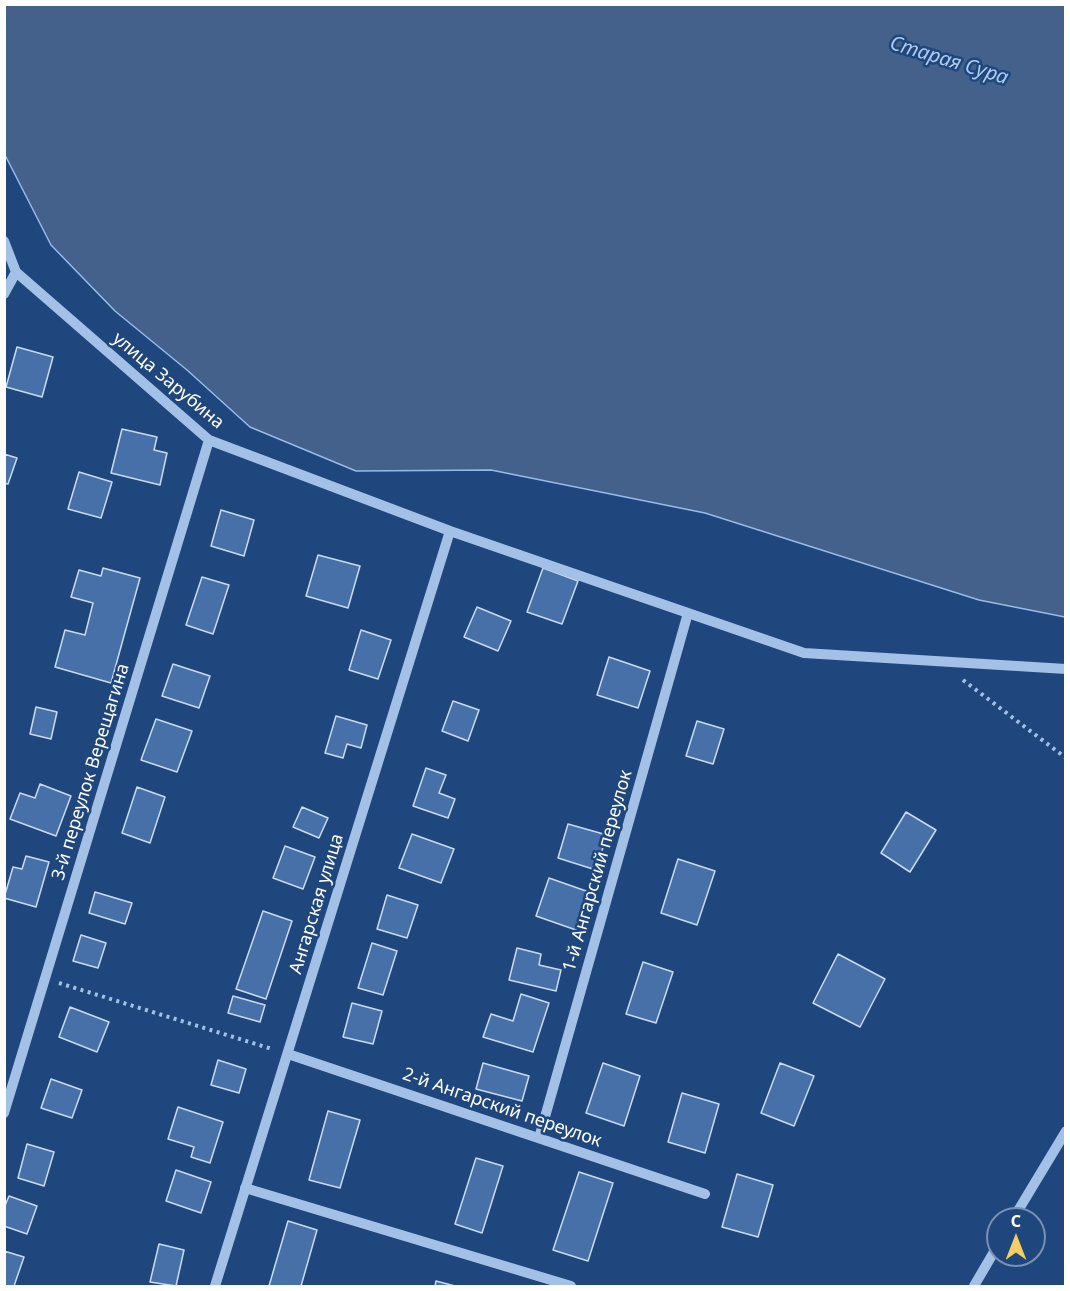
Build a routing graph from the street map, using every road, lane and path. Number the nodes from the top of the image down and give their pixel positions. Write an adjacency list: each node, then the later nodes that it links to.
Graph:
1 (4, 242): 2 (street, улица Зарубина)
2 (16, 272): 3 (street); 4 (street, улица Зарубина)
3 (4, 294)
4 (209, 440): 5 (street, улица Зарубина); 10 (street, 3-й переулок Верещагина)
5 (450, 531): 6 (street, улица Зарубина); 11 (street, Ангарская улица)
6 (688, 613): 7 (street, улица Зарубина); 14 (street, 1-й Ангарский переулок)
7 (938, 661): 8 (street, улица Зарубина); 9 (path)
8 (1065, 669)
9 (1065, 758)
10 (45, 979): 11 (path); 12 (street, 3-й переулок Верещагина)
11 (288, 1054): 14 (street, 2-й Ангарский переулок); 15 (street, Ангарская улица)
12 (4, 1113)
13 (1065, 1131): 17 (street)
14 (539, 1138): 16 (street, 2-й Ангарский переулок)
15 (245, 1188): 19 (street, Ангарская улица); 20 (street)
16 (705, 1194)
17 (1020, 1207)
18 (986, 1266): 21 (street)
19 (215, 1287)
20 (571, 1287)
21 (974, 1287)

